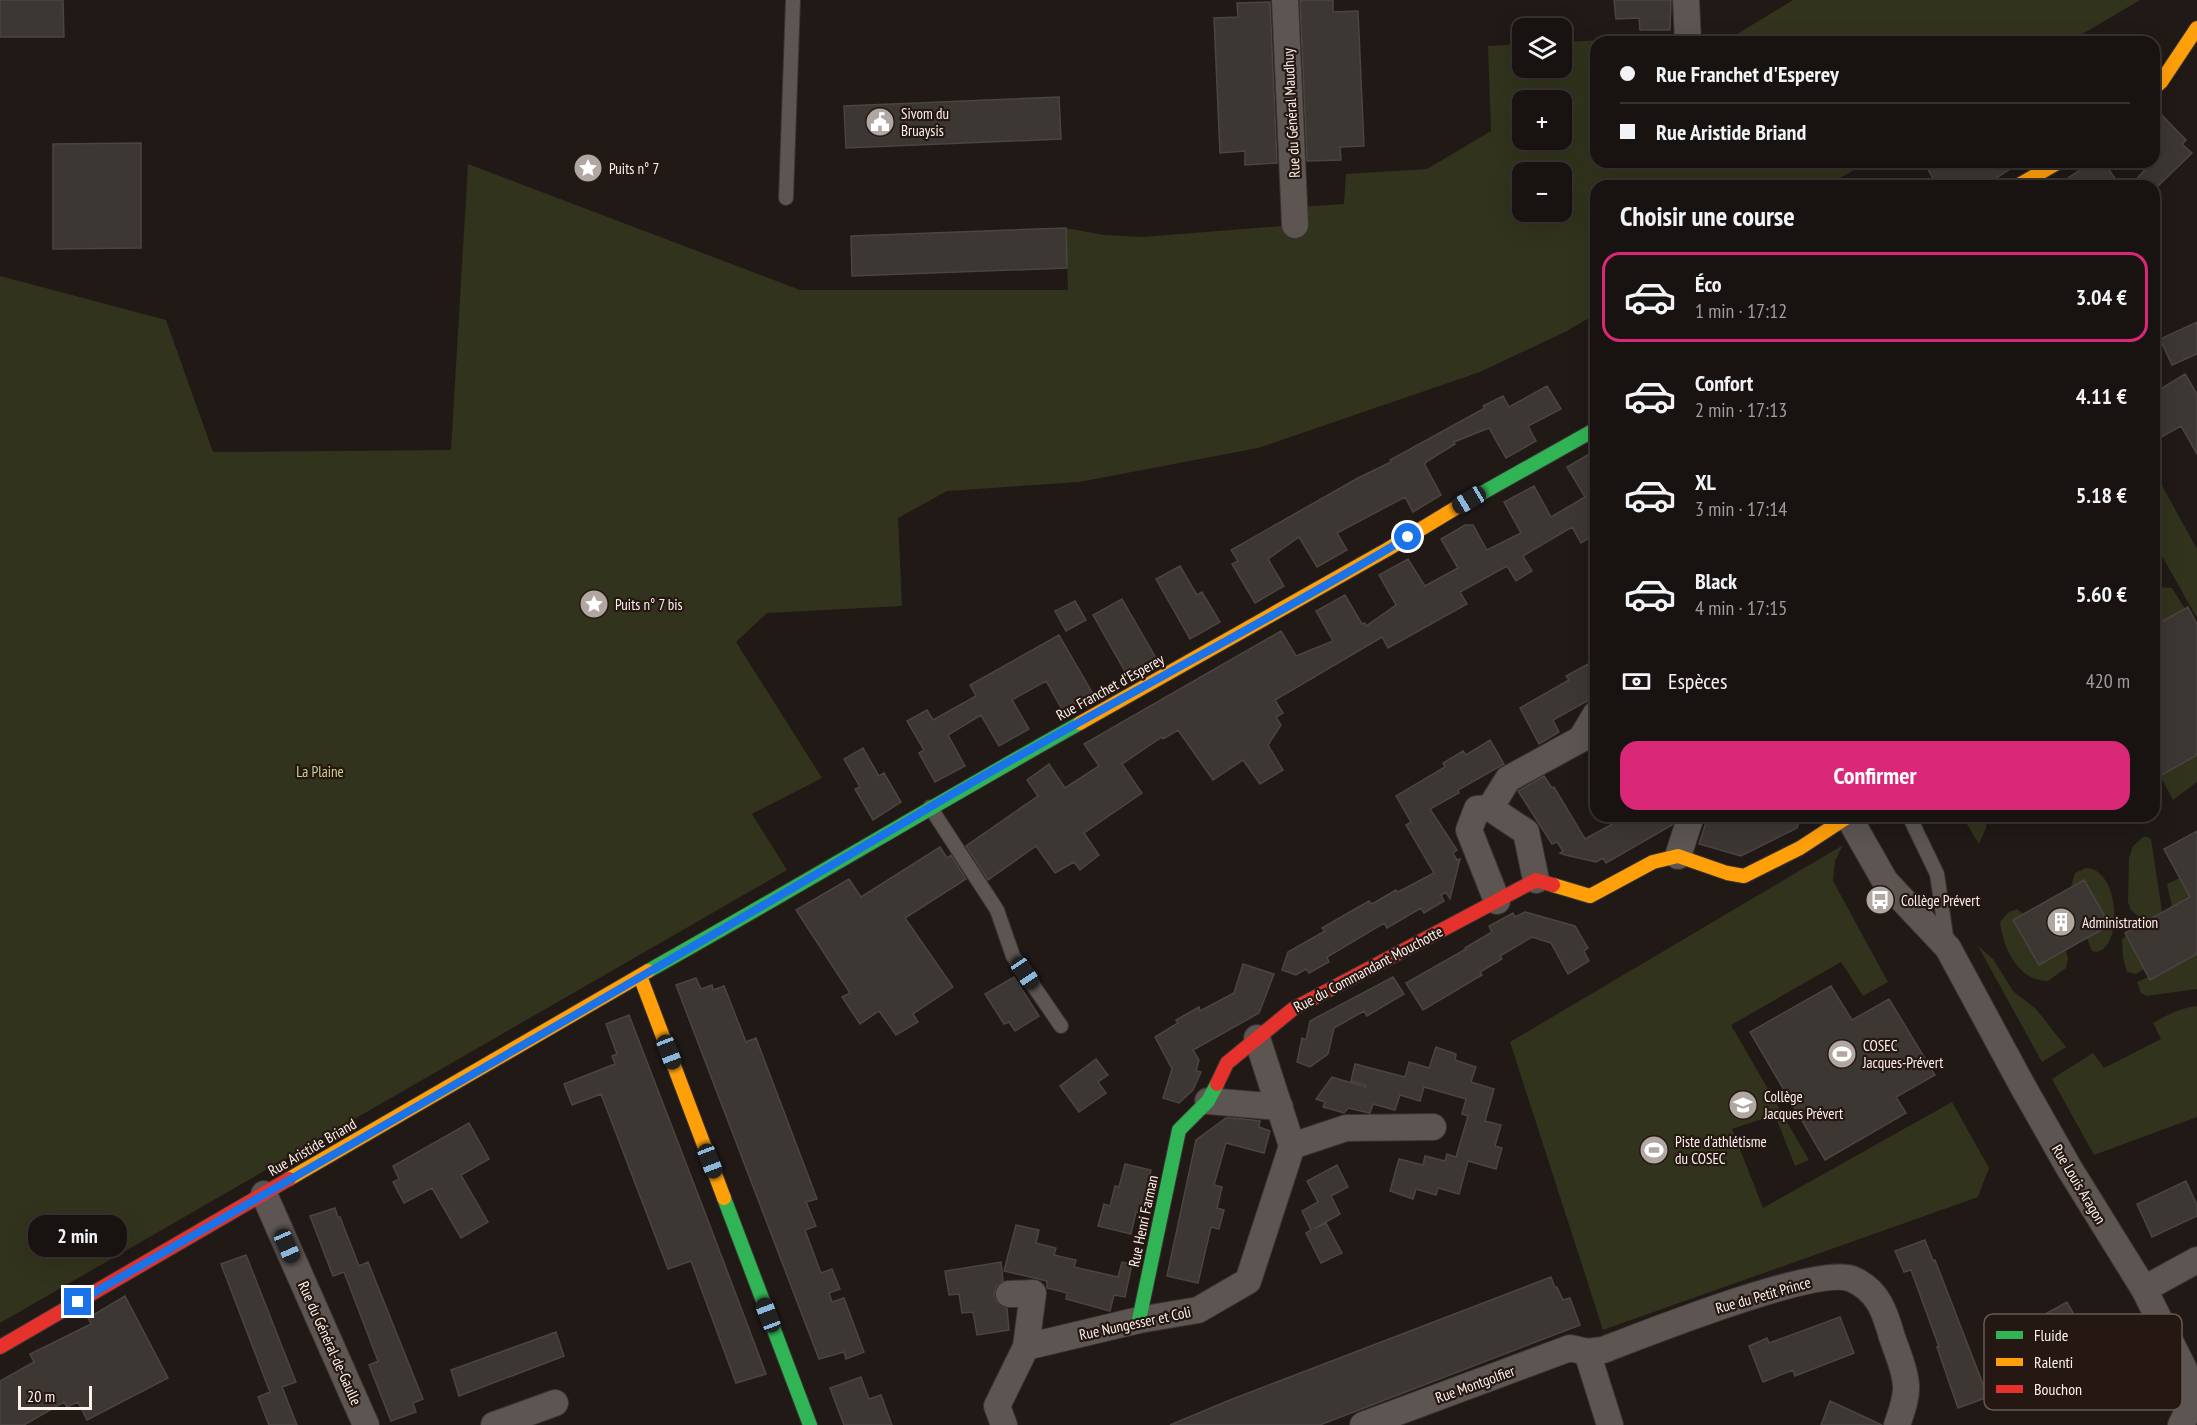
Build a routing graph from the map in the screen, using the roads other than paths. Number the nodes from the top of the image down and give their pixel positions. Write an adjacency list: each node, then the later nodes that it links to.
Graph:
1 (793, 0): 9 (lane)
2 (1285, 0): 10 (street, Rue du Général Maudhuy)
3 (1686, 0): 5 (street)
4 (2197, 28): 6 (street)
5 (1688, 36)
6 (2160, 83)
7 (2048, 168): 8 (street)
8 (2028, 180)
9 (786, 198)
10 (1295, 225)
11 (1590, 432): 13 (street, Rue Franchet d'Esperey)
12 (1590, 724): 14 (street)
13 (930, 807): 23 (street, Rue Franchet d'Esperey); 24 (lane)
14 (1490, 808): 20 (street); 21 (street)
15 (1689, 822): 19 (street)
16 (1840, 822): 19 (street)
17 (1852, 822): 22 (street, Rue Louis Aragon)
18 (1912, 822): 22 (lane)
19 (1678, 856): 20 (street)
20 (1536, 880): 21 (street, Rue du Commandant Mouchotte)
21 (1497, 901): 25 (street, Rue du Commandant Mouchotte)
22 (1948, 948): 33 (street, Rue Louis Aragon)
23 (640, 976): 31 (street, Rue Aristide Briand); 44 (street)
24 (1061, 1026)
25 (1257, 1038): 26 (street, Rue du Commandant Mouchotte); 27 (street)
26 (1208, 1101): 27 (street); 29 (street, Rue du Commandant Mouchotte)
27 (1280, 1107): 30 (street)
28 (1433, 1127): 30 (street)
29 (1179, 1130): 36 (street, Rue Henri Farman)
30 (1292, 1146): 36 (street, Rue Nungesser et Coli)
31 (264, 1194): 37 (street, Rue Aristide Briand); 42 (street, Rue du Général-de-Gaulle)
32 (2197, 1260): 33 (street)
33 (2144, 1289): 35 (street, Rue Louis Aragon)
34 (1009, 1294): 38 (street)
35 (2156, 1314)
36 (1139, 1320): 38 (street, Rue Nungesser et Coli)
37 (0, 1347)
38 (1026, 1347): 45 (street)
39 (1587, 1352): 46 (street, Rue Montgolfier); 47 (street); 48 (street, Rue du Petit Prince)
40 (2182, 1365): 49 (street, Rue Louis Aragon)
41 (555, 1403): 43 (street)
42 (366, 1425)
43 (494, 1425)
44 (810, 1425)
45 (1004, 1425)
46 (1363, 1425)
47 (1610, 1425)
48 (1897, 1425)
49 (2181, 1425)

